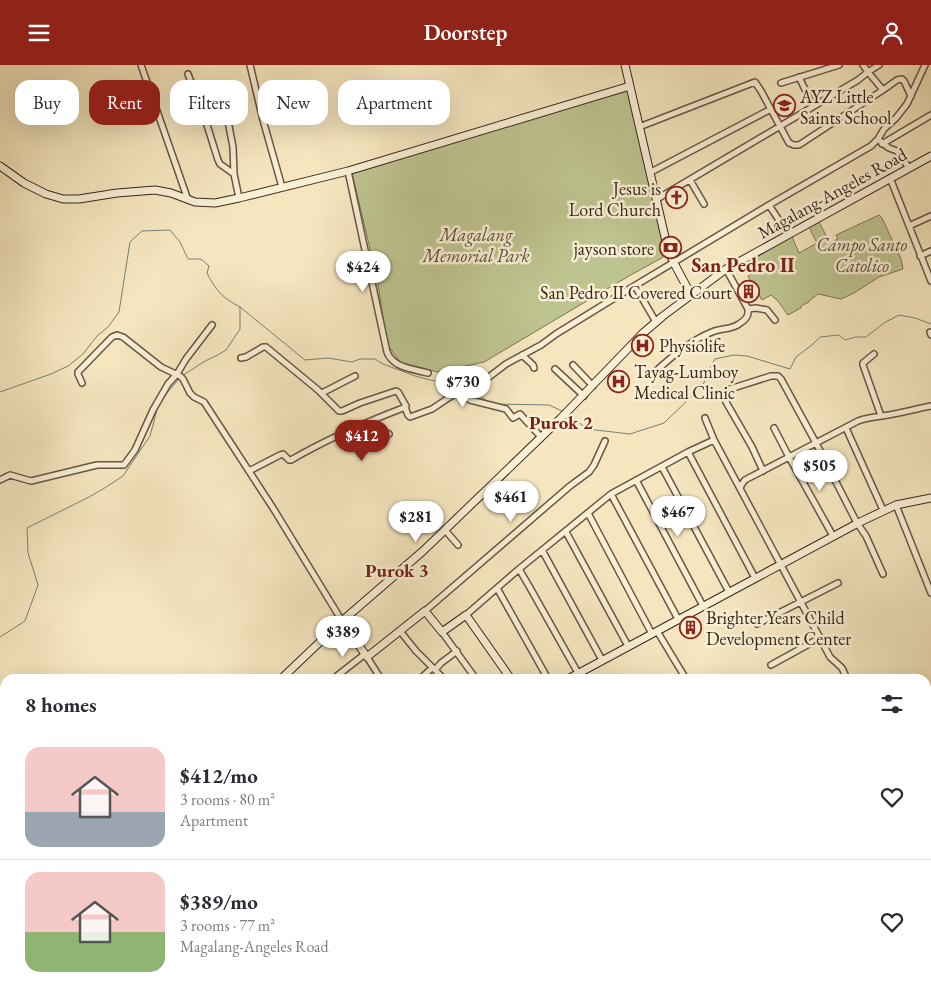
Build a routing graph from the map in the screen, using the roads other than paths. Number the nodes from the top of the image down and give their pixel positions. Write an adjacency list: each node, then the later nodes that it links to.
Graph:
1 (141, 65): 33 (street)
2 (250, 65): 30 (street)
3 (624, 65): 12 (street)
4 (839, 65): 10 (street)
5 (863, 65): 8 (street)
6 (879, 65): 8 (street)
7 (924, 65): 14 (street)
8 (868, 72): 13 (street); 15 (street)
9 (188, 74): 27 (street)
10 (799, 77): 11 (street); 15 (street)
11 (781, 83)
12 (630, 86): 19 (street); 25 (street)
13 (883, 90): 14 (street); 20 (street)
14 (911, 96): 21 (street)
15 (813, 106): 20 (street)
16 (770, 109): 19 (street); 20 (street); 26 (street)
17 (931, 115): 21 (street)
18 (229, 125): 27 (street)
19 (639, 127): 26 (street)
20 (780, 127): 29 (street)
21 (880, 141): 24 (street); 35 (street)
22 (931, 156): 24 (street, Magalang-Angeles Road)
23 (0, 166): 33 (street)
24 (909, 168): 28 (street, Magalang-Angeles Road)
25 (348, 171): 30 (street); 57 (street)
26 (651, 172): 32 (street)
27 (234, 174): 31 (street)
28 (890, 178): 37 (street); 38 (street, Magalang-Angeles Road)
29 (690, 180): 32 (street); 34 (street)
30 (282, 187): 31 (street)
31 (239, 198): 33 (street)
32 (657, 199): 41 (street)
33 (188, 200)
34 (704, 204)
35 (769, 205): 38 (street); 41 (street)
36 (931, 216): 37 (street)
37 (909, 226): 40 (street)
38 (788, 235): 42 (street, Magalang-Angeles Road)
39 (931, 251): 40 (street)
40 (920, 257): 43 (street)
41 (674, 263): 44 (street); 45 (street)
42 (726, 269): 45 (street, Magalang-Angeles Road); 46 (street)
43 (931, 281)
44 (635, 286): 48 (street); 50 (street)
45 (691, 295): 48 (street, Magalang-Angeles Road)
46 (748, 309): 47 (street); 56 (street)
47 (775, 320)
48 (656, 321): 62 (street, Magalang-Angeles Road)
49 (212, 325): 58 (street)
50 (522, 355): 54 (street); 60 (street)
51 (874, 355): 67 (street)
52 (241, 358): 63 (street)
53 (573, 365): 62 (street)
54 (534, 368)
55 (555, 369): 64 (street)
56 (655, 372)
57 (428, 373)
58 (177, 374): 61 (street); 80 (street); 82 (street)
59 (355, 376): 63 (street)
60 (489, 377)
61 (82, 383)
62 (593, 386): 64 (street, Magalang-Angeles Road)
63 (322, 393): 66 (street)
64 (584, 396): 73 (street, Magalang-Angeles Road)
65 (931, 406): 67 (street)
66 (405, 407): 71 (street); 73 (street)
67 (881, 416): 70 (street)
68 (705, 418): 74 (street)
69 (774, 428): 78 (street)
70 (846, 428): 76 (street); 88 (street)
71 (347, 431): 72 (street); 80 (street)
72 (389, 434)
73 (541, 437): 91 (street, Magalang-Angeles Road)
74 (714, 440): 77 (street); 84 (street)
75 (605, 441): 106 (street)
76 (816, 443): 78 (street); 81 (street); 90 (street)
77 (688, 452): 79 (street); 99 (street)
78 (790, 457): 81 (street); 93 (street)
79 (662, 467): 83 (street); 102 (street)
80 (249, 471): 109 (street)
81 (763, 471): 84 (street)
82 (0, 480)
83 (636, 480): 85 (street); 105 (street)
84 (740, 488): 96 (street)
85 (611, 494): 89 (street); 108 (street)
86 (931, 498): 87 (street)
87 (896, 505): 88 (street); 103 (street)
88 (884, 510): 90 (street)
89 (588, 513): 92 (street); 113 (street)
90 (857, 523): 93 (street); 98 (street)
91 (446, 530): 94 (street); 109 (street, Magalang-Angeles Road)
92 (566, 532): 95 (street); 115 (street)
93 (833, 536): 96 (street)
94 (458, 545)
95 (542, 550): 97 (street); 118 (street)
96 (781, 564): 99 (street); 104 (street)
97 (519, 569): 101 (street); 121 (street)
98 (883, 574)
99 (755, 578): 102 (street)
100 (838, 583): 104 (street)
101 (497, 588): 107 (street); 129 (street)
102 (729, 592): 105 (street)
103 (931, 593)
104 (801, 602): 110 (street); 114 (street)
105 (703, 605): 108 (street)
106 (425, 611): 111 (street); 112 (street)
107 (466, 615): 112 (street); 128 (street)
108 (678, 619): 113 (street)
109 (342, 621): 117 (street); 122 (street, Magalang-Angeles Road)
110 (757, 623)
111 (400, 631): 117 (street); 120 (street)
112 (442, 632): 116 (street)
113 (655, 632): 115 (street); 130 (street)
114 (820, 638): 119 (street); 131 (street)
115 (628, 647): 118 (street)
116 (457, 651): 120 (street); 127 (street)
117 (366, 655): 123 (street); 124 (street)
118 (602, 660): 121 (street)
119 (771, 665)
120 (433, 669): 125 (street); 126 (street)
121 (578, 673)
122 (285, 674)
123 (340, 674)
124 (378, 674)
125 (426, 674)
126 (438, 674)
127 (473, 674)
128 (508, 674)
129 (545, 674)
130 (683, 674)
131 (845, 674)

